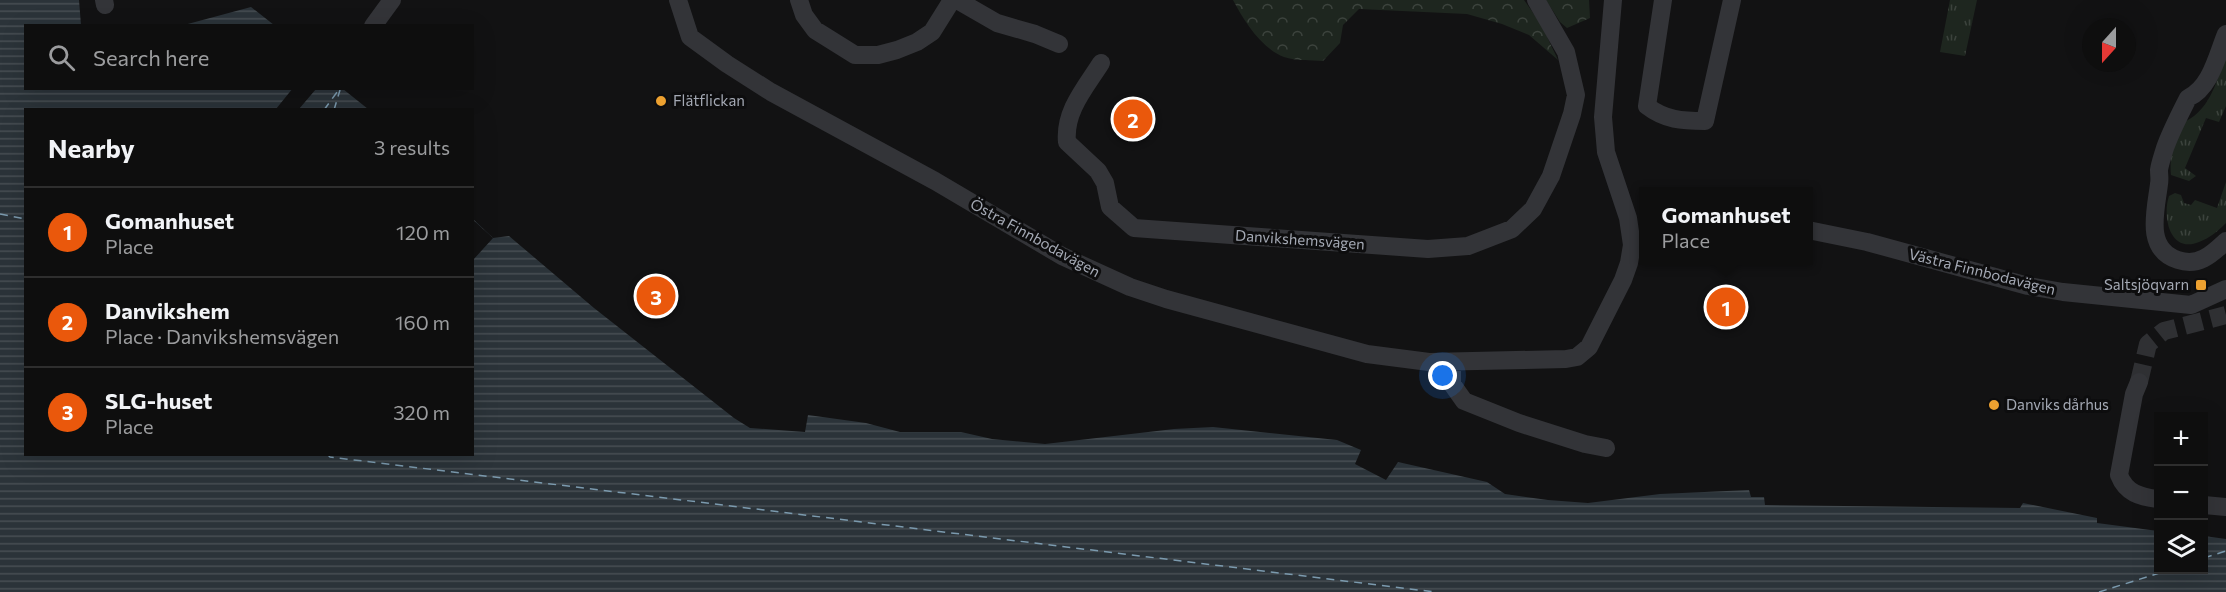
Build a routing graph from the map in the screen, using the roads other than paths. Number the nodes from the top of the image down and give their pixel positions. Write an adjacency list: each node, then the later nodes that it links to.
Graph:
1 (392, 0): 10 (street)
2 (678, 0): 20 (street, Östra Finnbodavägen)
3 (799, 0): 4 (street)
4 (952, 0)
5 (957, 0): 12 (street)
6 (1536, 0): 14 (street, Danvikshemsvägen)
7 (1613, 0): 15 (street)
8 (1663, 0): 9 (street)
9 (1732, 0)
10 (374, 24)
11 (2226, 34): 18 (street)
12 (1059, 44)
13 (1101, 63): 14 (street, Danvikshemsvägen)
14 (1575, 94): 15 (street)
15 (1604, 94): 17 (street)
16 (1813, 231): 19 (street, Västra Finnbodavägen)
17 (1637, 235): 20 (street, Östra Finnbodavägen)
18 (2226, 241)
19 (2226, 289)
20 (1452, 362): 22 (street)
21 (2139, 382): 23 (street)
22 (1606, 448)
23 (2154, 498)
24 (2208, 505): 25 (street)
25 (2226, 507)

